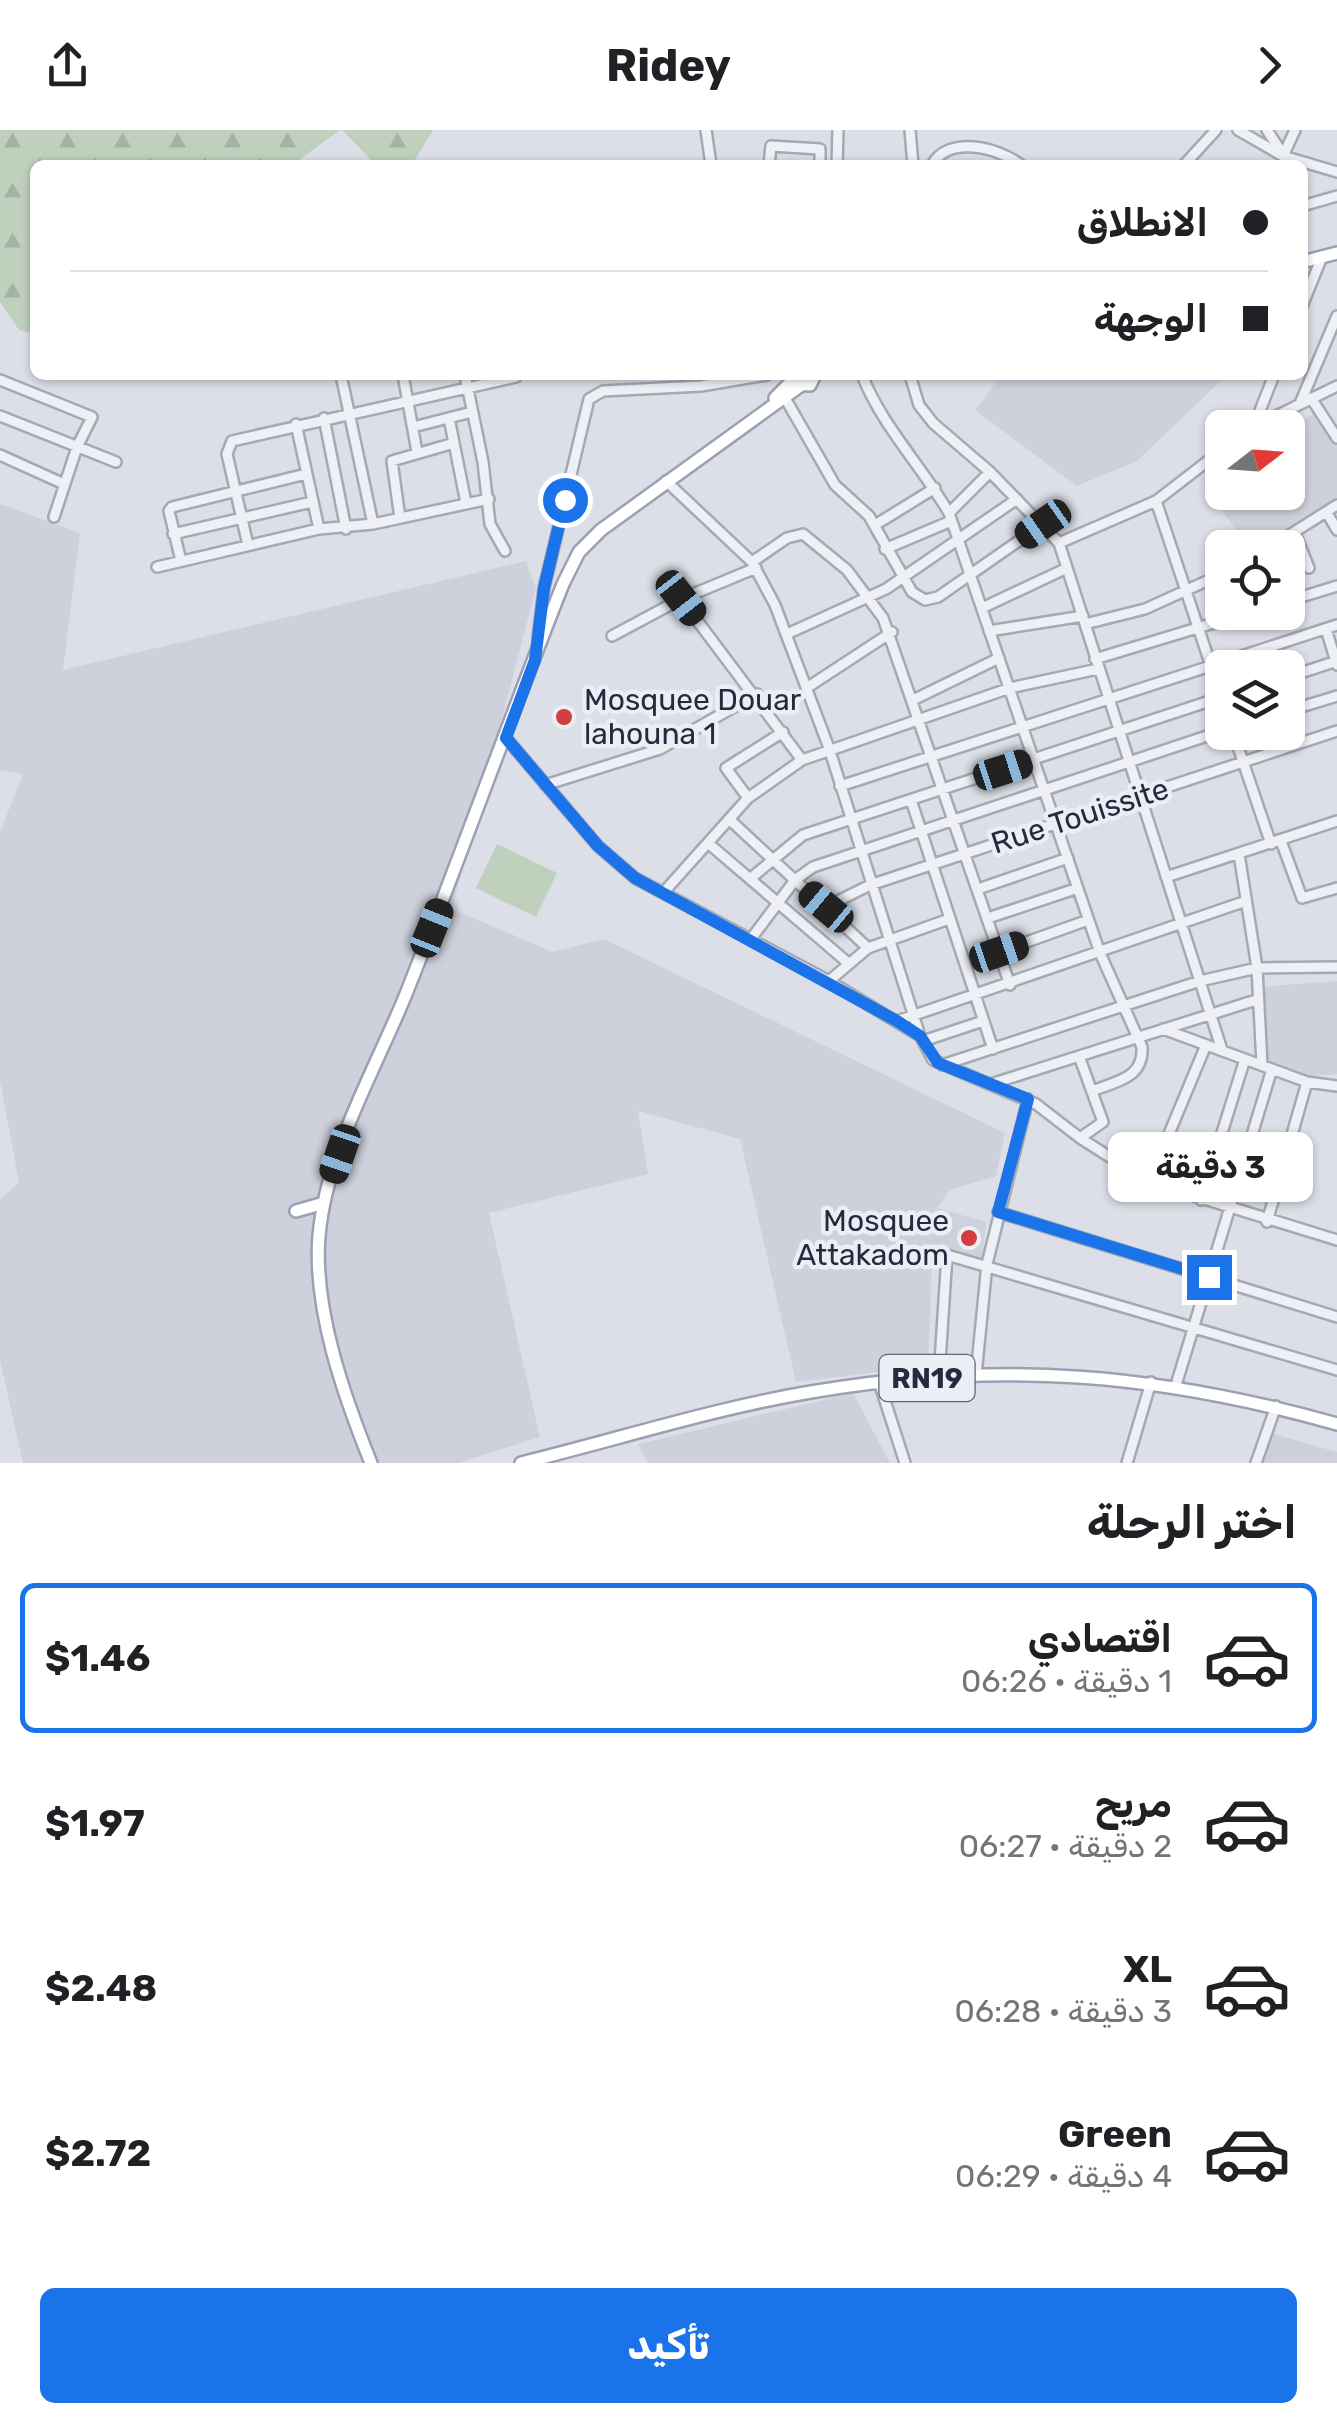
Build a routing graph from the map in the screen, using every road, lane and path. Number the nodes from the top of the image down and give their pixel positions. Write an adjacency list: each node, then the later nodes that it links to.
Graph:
1 (706, 130): 10 (street)
2 (838, 130): 13 (street)
3 (910, 130): 14 (street)
4 (1216, 130): 18 (street)
5 (1238, 130): 9 (street)
6 (1267, 130): 9 (street)
7 (1295, 130): 9 (street)
8 (984, 152): 15 (street); 16 (street); 17 (street)
9 (1283, 156): 19 (street)
10 (710, 160)
11 (770, 160): 12 (street)
12 (820, 160)
13 (837, 160)
14 (913, 160)
15 (937, 160)
16 (983, 160)
17 (1006, 160)
18 (1189, 160)
19 (1296, 160)
20 (1308, 163): 21 (street)
21 (1337, 172)
22 (1308, 196): 24 (street)
23 (1337, 196): 24 (street)
24 (1320, 200): 25 (street)
25 (1308, 204)
26 (1337, 253): 27 (main road)
27 (1322, 257): 28 (main road); 29 (street)
28 (1308, 260)
29 (1308, 291)
30 (1337, 316): 46 (street)
31 (0, 380): 59 (street)
32 (342, 380): 51 (street)
33 (403, 380): 45 (street)
34 (467, 380): 42 (street)
35 (503, 380): 42 (street)
36 (737, 380): 121 (street)
37 (796, 380): 43 (main road); 47 (main road)
38 (864, 380): 68 (street)
39 (912, 380): 64 (street)
40 (1272, 380): 48 (street)
41 (1337, 386): 44 (street)
42 (468, 388): 45 (street); 50 (street)
43 (784, 398): 47 (main road); 83 (street)
44 (1311, 398): 46 (street); 57 (street)
45 (408, 400): 51 (street); 56 (street)
46 (1300, 403): 49 (street)
47 (769, 405): 66 (main road)
48 (1260, 410)
49 (1286, 410)
50 (472, 412): 54 (street); 70 (street)
51 (349, 413): 53 (street); 81 (street)
52 (0, 416): 59 (street)
53 (324, 418): 55 (street); 85 (street)
54 (449, 418): 56 (street); 58 (street)
55 (296, 424): 65 (street); 69 (street)
56 (412, 427): 60 (street)
57 (1337, 438)
58 (454, 443): 60 (street); 74 (street)
59 (77, 446): 62 (street); 67 (street)
60 (417, 452): 80 (street)
61 (0, 456): 67 (street)
62 (116, 462)
63 (1205, 463): 72 (street)
64 (990, 472): 71 (street); 78 (street)
65 (306, 474): 69 (street); 73 (street)
66 (666, 481): 96 (street); 121 (main road)
67 (64, 484): 77 (street)
68 (935, 488): 78 (street); 83 (street)
69 (236, 491): 79 (street); 88 (street)
70 (489, 499): 74 (street); 93 (street)
71 (1017, 499): 82 (street); 89 (street)
72 (1156, 501): 90 (street); 104 (street)
73 (312, 502): 79 (street); 84 (street)
74 (466, 504): 80 (street)
75 (1337, 505): 76 (street)
76 (1328, 513): 86 (street); 87 (street)
77 (54, 517)
78 (950, 517): 89 (street); 92 (street)
79 (242, 518): 88 (street); 91 (street)
80 (400, 518): 81 (street)
81 (373, 524): 85 (street)
82 (1043, 524): 90 (street); 101 (street)
83 (875, 525): 92 (street)
84 (319, 528): 85 (street); 91 (street)
85 (346, 529)
86 (1300, 530)
87 (1337, 530)
88 (174, 534): 95 (street)
89 (958, 542): 100 (street); 101 (street)
90 (1059, 543): 98 (street)
91 (248, 545): 95 (street)
92 (884, 549): 100 (street)
93 (504, 551)
94 (1305, 558): 99 (street)
95 (181, 562): 97 (street)
96 (754, 565): 106 (street); 107 (street); 116 (street)
97 (157, 567)
98 (1067, 568): 108 (street); 109 (street)
99 (1309, 568)
100 (901, 575): 101 (street); 107 (street)
101 (970, 576): 108 (street)
102 (1205, 583): 104 (street)
103 (1337, 586): 105 (street)
104 (1189, 591): 109 (street); 112 (street)
105 (1305, 596)
106 (681, 598): 117 (street); 128 (street)
107 (868, 598): 115 (street); 116 (street)
108 (982, 608): 114 (street)
109 (1084, 620): 114 (street); 123 (street)
110 (1205, 624): 112 (street)
111 (1337, 625): 113 (street)
112 (1200, 626): 118 (street); 123 (street)
113 (1326, 629): 119 (street); 122 (street)
114 (989, 631): 120 (street)
115 (892, 632): 126 (street); 130 (street)
116 (787, 634): 126 (street)
117 (612, 636)
118 (1207, 650)
119 (1257, 650)
120 (998, 658): 127 (street); 130 (street)
121 (535, 660): 140 (main road)
122 (1337, 663): 125 (street)
123 (1097, 664): 127 (street); 131 (street)
124 (1205, 666): 131 (street)
125 (1305, 672)
126 (808, 687): 141 (street)
127 (1010, 688): 134 (street); 135 (street)
128 (757, 694): 138 (street); 148 (street)
129 (1337, 696): 133 (street)
130 (914, 699): 134 (street)
131 (1108, 700): 135 (street); 136 (street)
132 (1205, 703): 136 (street)
133 (1305, 706)
134 (921, 718): 141 (street); 143 (street)
135 (1022, 727): 143 (street); 145 (street)
136 (1117, 731): 145 (street); 146 (street)
137 (1337, 731): 147 (street, Rue Touissite)
138 (783, 732): 144 (street); 153 (street)
139 (1205, 737): 146 (street)
140 (506, 738): 148 (street); 220 (main road)
141 (829, 748): 144 (street); 149 (street)
142 (1239, 750): 147 (street)
143 (934, 756): 149 (street); 150 (street)
144 (802, 760): 153 (street)
145 (1032, 760): 150 (street); 151 (street)
146 (1128, 762): 151 (street); 152 (street)
147 (1244, 763): 152 (street, Rue Touissite); 161 (street)
148 (545, 784): 176 (street)
149 (840, 786): 156 (street)
150 (945, 789): 154 (street); 157 (street)
151 (1043, 790): 157 (street); 159 (street)
152 (1139, 796): 159 (street, Rue Touissite); 169 (street)
153 (748, 798): 155 (street)
154 (911, 800): 156 (street); 160 (street)
155 (730, 820): 162 (street); 166 (street)
156 (851, 820): 163 (street); 166 (street)
157 (954, 820): 160 (street); 164 (street)
158 (1337, 821): 161 (street)
159 (1054, 824): 164 (street, Rue Touissite); 167 (street)
160 (921, 830): 163 (street); 168 (street)
161 (1276, 842): 165 (street); 174 (street)
162 (708, 843): 170 (street); 176 (street)
163 (860, 849): 171 (street); 172 (street)
164 (966, 853): 168 (street, Rue Touissite); 175 (street)
165 (1238, 854): 169 (street); 178 (street)
166 (772, 858): 170 (street); 171 (street)
167 (1068, 858): 173 (street); 175 (street)
168 (933, 864): 172 (street, Rue Touissite); 181 (street)
169 (1166, 877): 183 (street)
170 (751, 878): 177 (street)
171 (795, 880): 177 (street); 179 (street)
172 (870, 886): 179 (street, Rue Touissite); 185 (street)
173 (1078, 888): 180 (street); 182 (street)
174 (1337, 888)
175 (978, 889): 180 (street)
176 (663, 893): 184 (street)
177 (778, 900): 184 (street); 189 (street)
178 (1246, 901): 183 (street); 191 (street)
179 (826, 907): 186 (street)
180 (988, 918): 187 (street)
181 (950, 919): 185 (street); 195 (street)
182 (1088, 920): 187 (street); 188 (street)
183 (1181, 924): 188 (street); 193 (street)
184 (751, 939): 192 (street)
185 (888, 940): 186 (street); 199 (street)
186 (868, 948): 189 (street)
187 (999, 952): 194 (street)
188 (1100, 953): 194 (street); 197 (street)
189 (847, 962): 192 (street)
190 (1337, 965): 191 (street)
191 (1257, 968): 193 (street); 196 (street)
192 (829, 981): 200 (street)
193 (1200, 981): 197 (street); 198 (street)
194 (1010, 985): 195 (street)
195 (975, 996): 199 (street); 201 (street)
196 (1256, 1000): 198 (street); 211 (street)
197 (1121, 1006): 203 (street); 206 (street)
198 (1212, 1013): 202 (street); 207 (street)
199 (914, 1016): 200 (street); 204 (street)
200 (897, 1021): 204 (street)
201 (984, 1022): 204 (street); 206 (street)
202 (1163, 1030): 203 (street); 205 (street)
203 (1138, 1037): 208 (street); 215 (street)
204 (921, 1038): 210 (street)
205 (1206, 1046): 207 (street); 218 (street)
206 (993, 1049): 210 (street)
207 (1222, 1050): 209 (street)
208 (1079, 1056): 213 (street); 215 (street)
209 (1245, 1059): 211 (street); 219 (street)
210 (942, 1065): 213 (street)
211 (1267, 1066): 212 (street); 221 (street)
212 (1307, 1082): 214 (street); 224 (street)
213 (989, 1085): 216 (street)
214 (1337, 1086)
215 (1092, 1091): 217 (street)
216 (1028, 1099): 217 (street); 223 (street)
217 (1080, 1138): 218 (street)
218 (1149, 1182): 219 (street)
219 (1201, 1200): 221 (street)
220 (324, 1203): 222 (main road); 238 (main road)
221 (1230, 1210): 224 (street); 227 (street)
222 (296, 1211)
223 (998, 1212): 226 (street); 227 (street)
224 (1267, 1222): 225 (street)
225 (1337, 1240)
226 (987, 1264): 229 (street); 231 (street); 232 (street)
227 (1209, 1277): 228 (street); 229 (street)
228 (1337, 1317)
229 (1194, 1327): 230 (street); 235 (street)
230 (1337, 1370)
231 (976, 1375): 232 (main road, RN19); 234 (main road, RN19)
232 (939, 1377): 233 (main road, RN19)
233 (879, 1382): 239 (main road, RN19); 240 (street)
234 (1151, 1382): 235 (main road, RN19); 241 (street)
235 (1176, 1385): 236 (main road, RN19)
236 (1276, 1406): 237 (main road, RN19); 242 (street)
237 (1337, 1424)
238 (370, 1462)
239 (521, 1463)
240 (904, 1463)
241 (1127, 1463)
242 (1256, 1463)

